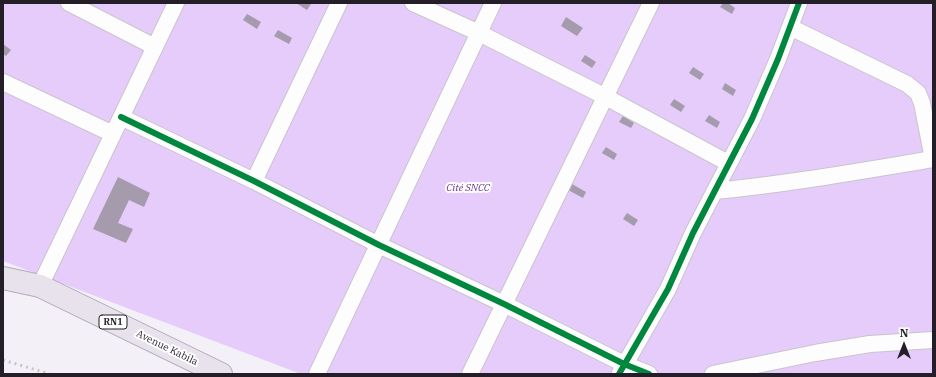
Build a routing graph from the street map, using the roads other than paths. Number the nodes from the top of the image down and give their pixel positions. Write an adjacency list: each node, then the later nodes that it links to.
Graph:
1 (69, 3): 10 (street)
2 (176, 3): 10 (street)
3 (339, 3): 17 (street)
4 (413, 3): 9 (street)
5 (493, 3): 9 (street)
6 (651, 3): 12 (street)
7 (799, 3): 8 (street)
8 (790, 27): 15 (street); 16 (street)
9 (479, 33): 12 (street); 19 (street)
10 (155, 47): 13 (street)
11 (3, 82): 14 (street)
12 (604, 96): 16 (street); 22 (street)
13 (121, 117): 14 (street); 17 (street)
14 (113, 134): 21 (street)
15 (933, 159): 18 (street)
16 (728, 163): 18 (street)
17 (254, 181): 19 (street)
18 (715, 191): 24 (street)
19 (379, 245): 22 (street); 26 (street)
20 (3, 278): 21 (highway, Avenue Kabila / RN1)
21 (40, 286): 25 (highway, Avenue Kabila / RN1)
22 (504, 304): 24 (street); 27 (street)
23 (933, 340): 29 (street)
24 (622, 369): 28 (street)
25 (221, 374)
26 (317, 374)
27 (470, 374)
28 (649, 374)
29 (713, 374)

